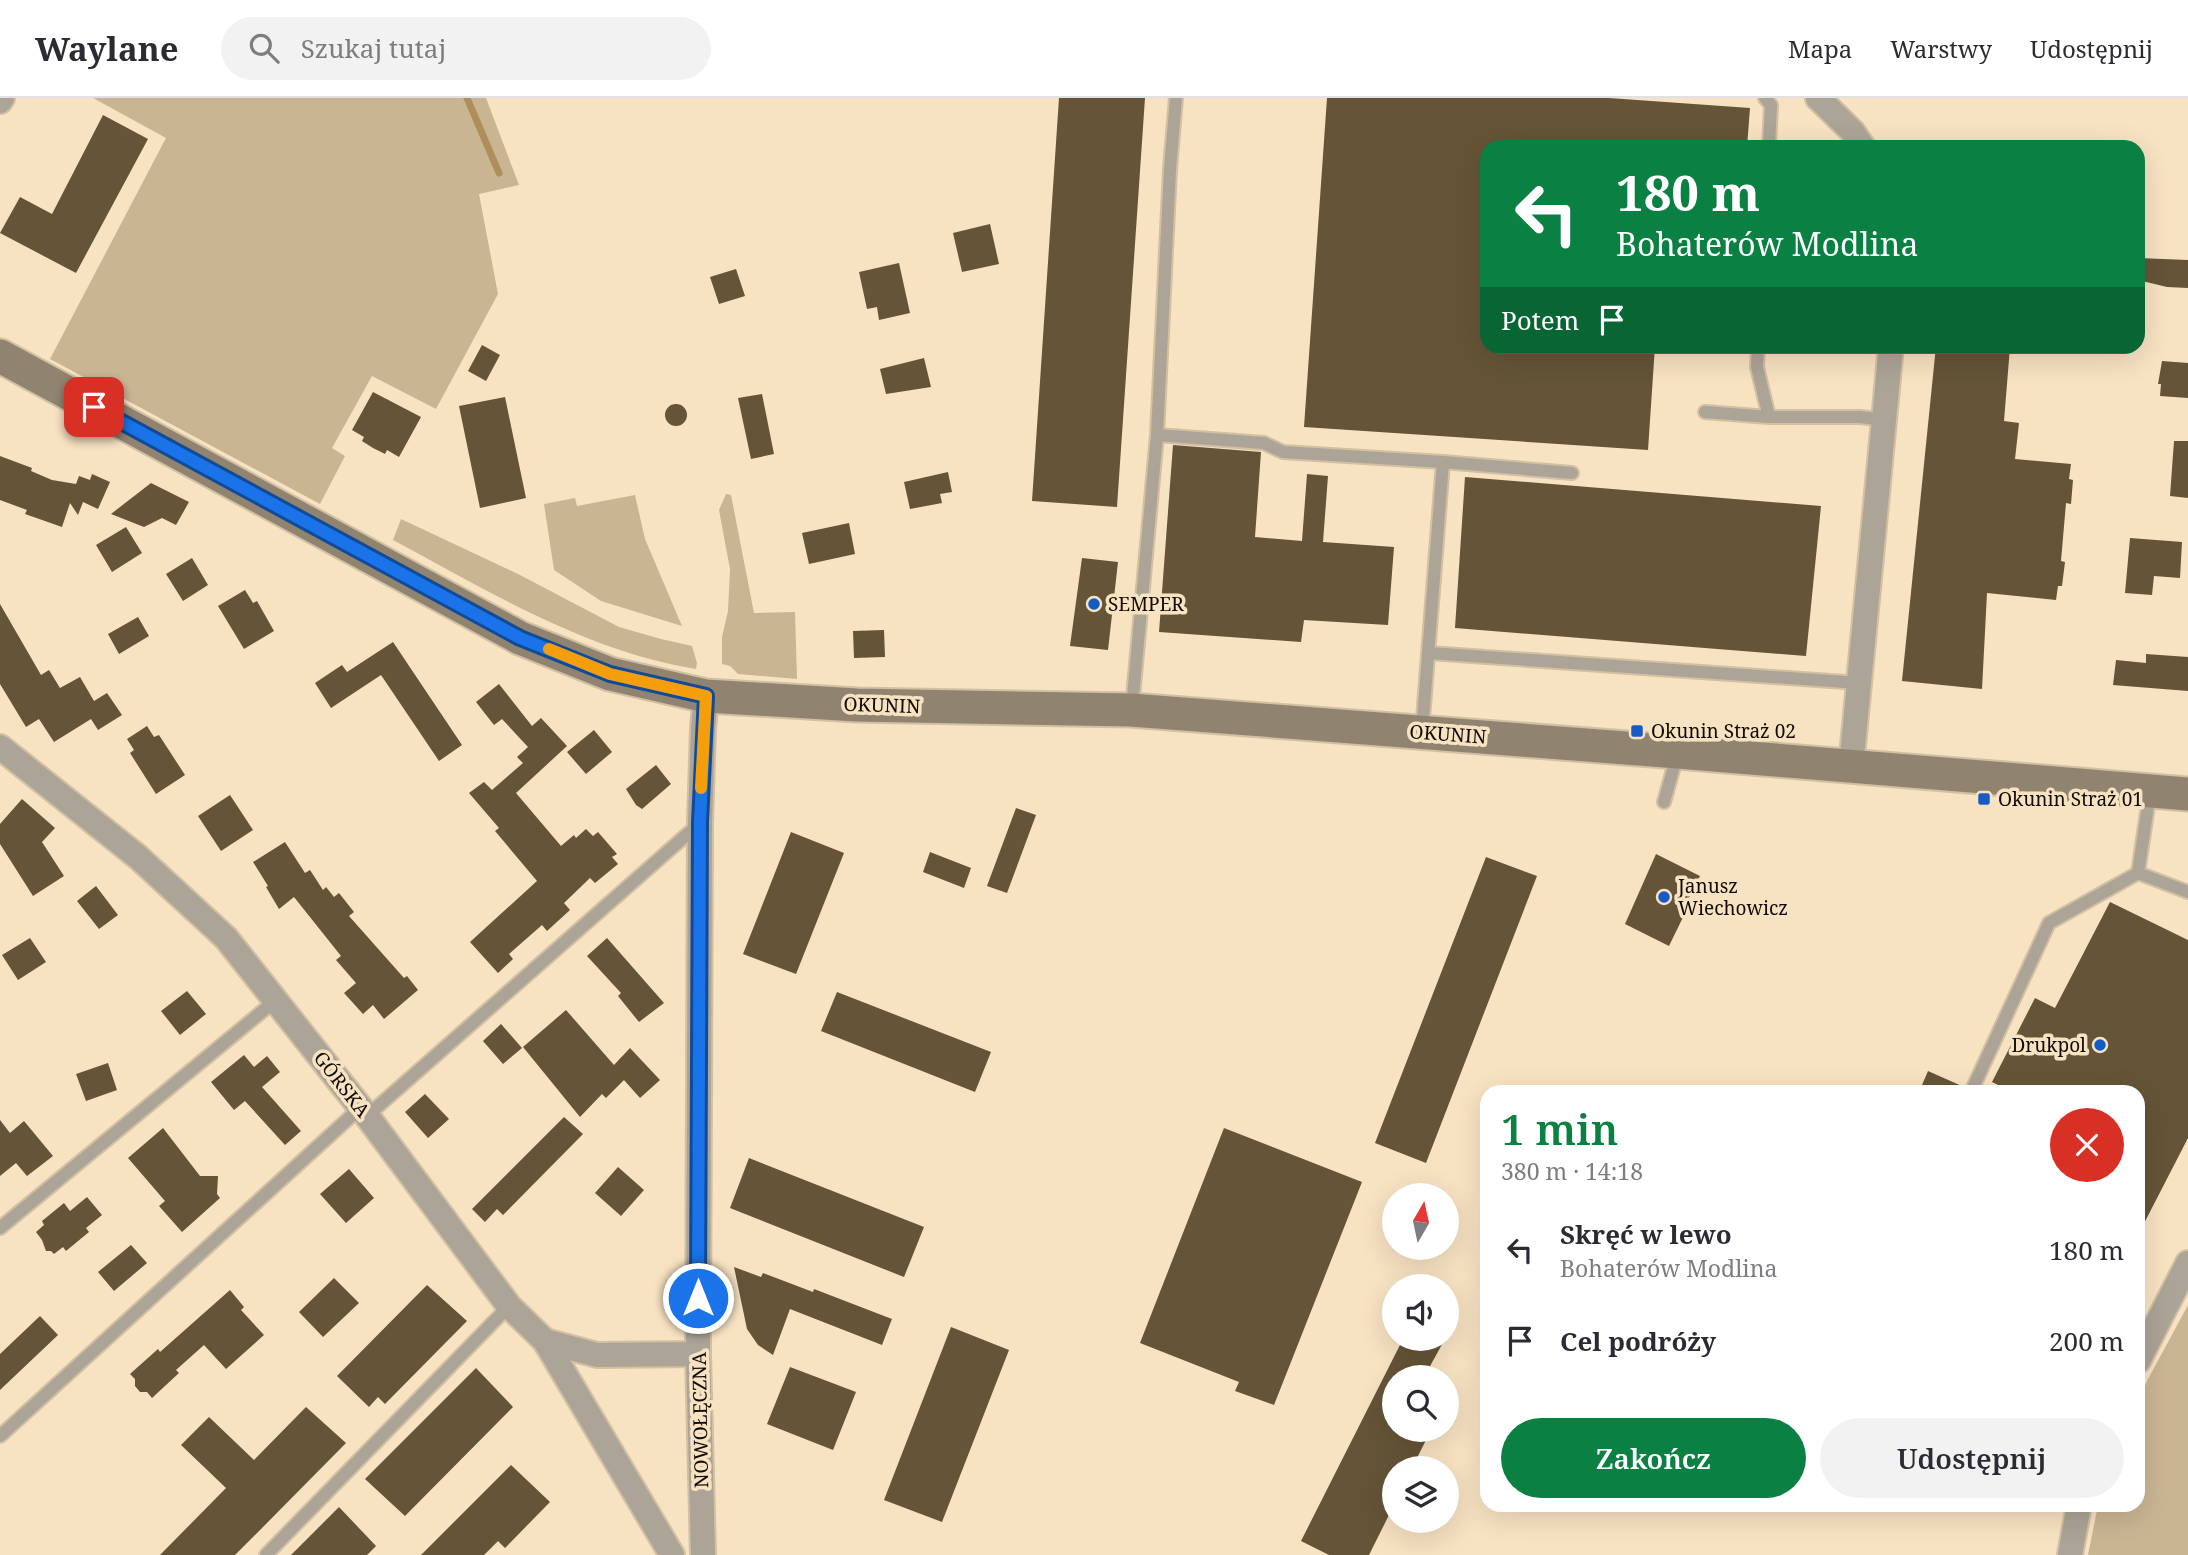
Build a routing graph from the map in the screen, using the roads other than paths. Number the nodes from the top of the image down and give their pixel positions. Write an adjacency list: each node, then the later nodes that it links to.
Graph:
1 (1176, 98): 12 (lane)
2 (1765, 98): 4 (lane)
3 (1818, 98): 5 (street)
4 (1769, 140)
5 (1858, 140)
6 (1758, 354): 10 (lane)
7 (1890, 354): 11 (street)
8 (1, 360): 17 (main road, OKUNIN)
9 (1705, 412): 10 (lane)
10 (1769, 417): 11 (lane)
11 (1885, 420): 16 (street)
12 (1157, 435): 13 (lane); 18 (lane)
13 (1443, 462): 14 (lane); 15 (lane)
14 (1572, 473)
15 (1429, 653): 16 (lane); 19 (lane)
16 (1859, 683): 22 (street)
17 (706, 696): 18 (main road, OKUNIN); 26 (street, NOWOŁĘCZNA)
18 (1131, 710): 19 (main road, OKUNIN)
19 (1422, 732): 21 (main road, OKUNIN)
20 (0, 747): 29 (street, GÓRSKA)
21 (1678, 752): 22 (main road, OKUNIN); 25 (lane)
22 (1851, 767): 23 (main road, OKUNIN)
23 (2150, 791): 24 (main road, OKUNIN); 27 (lane)
24 (2188, 794)
25 (1664, 802)
26 (700, 822): 31 (lane); 37 (street, NOWOŁĘCZNA)
27 (2138, 873): 28 (lane); 30 (lane)
28 (2188, 892)
29 (276, 1000): 31 (street, GÓRSKA); 32 (lane)
30 (1974, 1085)
31 (364, 1112): 34 (street, GÓRSKA); 38 (lane)
32 (0, 1227)
33 (2188, 1263): 36 (street)
34 (509, 1306): 35 (street, GÓRSKA); 40 (lane)
35 (545, 1341): 37 (street, GÓRSKA); 41 (street)
36 (2145, 1347)
37 (698, 1354): 42 (street, NOWOŁĘCZNA)
38 (0, 1436)
39 (2078, 1512): 43 (street)
40 (266, 1555)
41 (672, 1555)
42 (703, 1555)
43 (2070, 1555)

